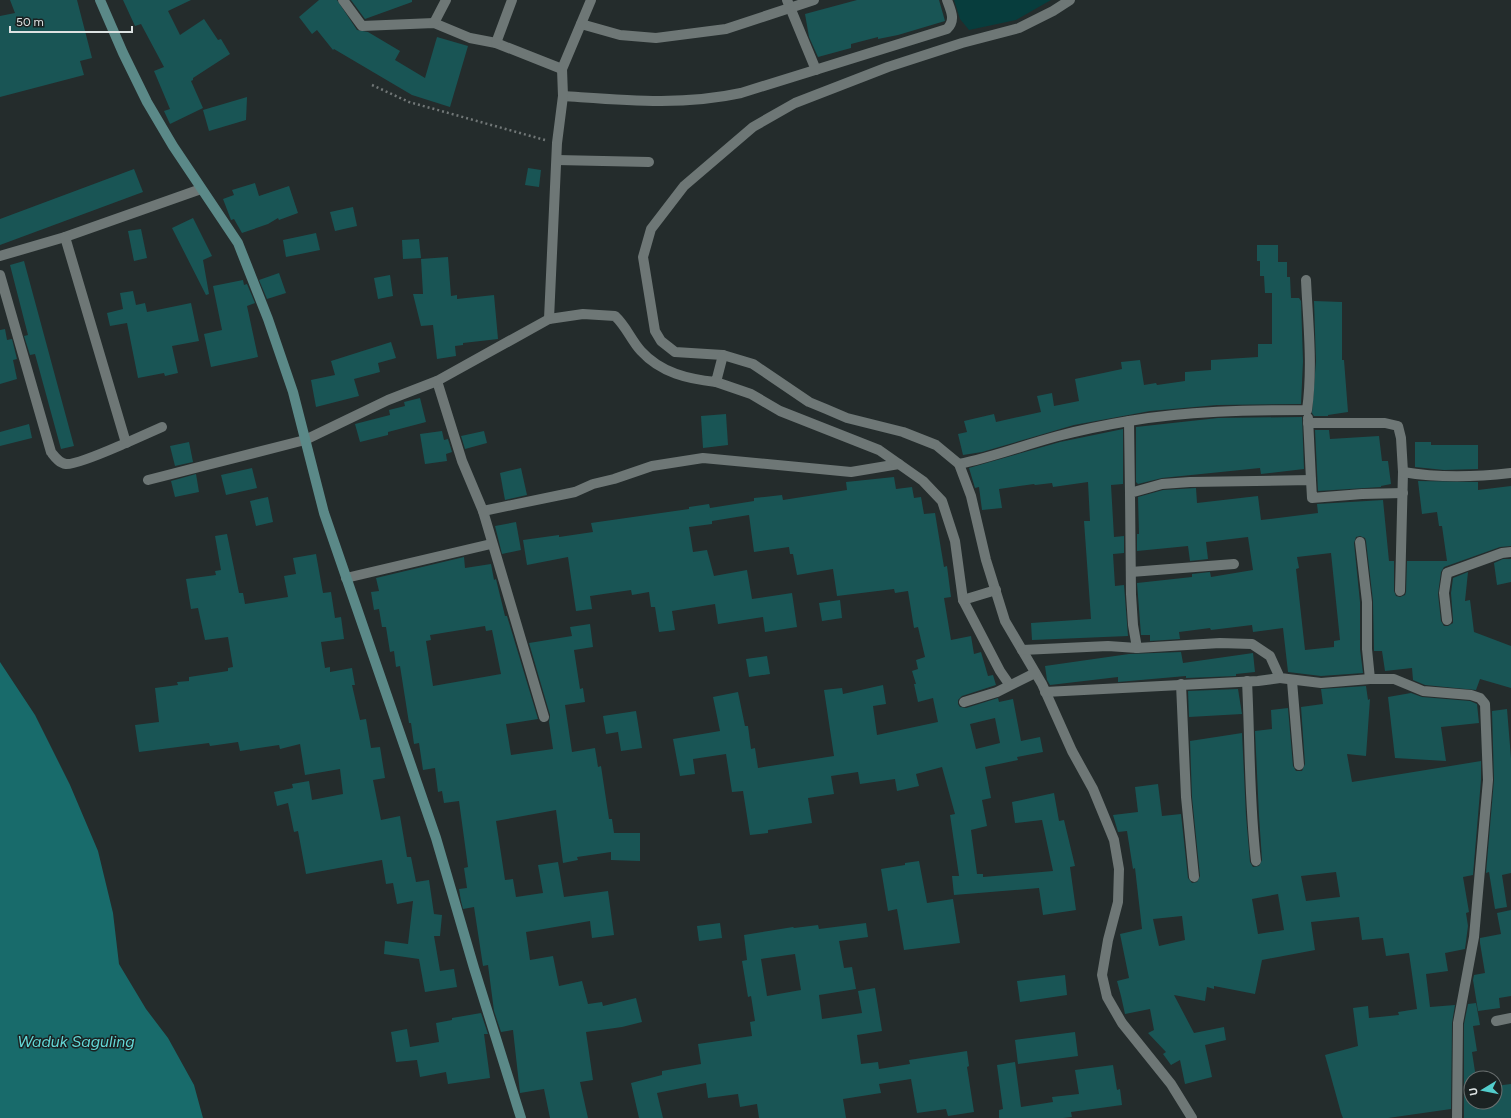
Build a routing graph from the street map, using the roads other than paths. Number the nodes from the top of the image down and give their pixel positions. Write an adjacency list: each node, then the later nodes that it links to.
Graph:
1 (100, 0): 18 (street)
2 (343, 0): 10 (street)
3 (446, 0): 10 (street)
4 (512, 0): 12 (street)
5 (591, 0): 11 (street)
6 (814, 0): 9 (street)
7 (947, 0): 14 (street)
8 (1070, 0): 24 (street)
9 (788, 4): 11 (street); 14 (street)
10 (434, 23): 12 (street)
11 (581, 24): 13 (street)
12 (496, 43): 13 (street)
13 (562, 69): 15 (street)
14 (816, 70): 15 (street)
15 (563, 96): 16 (street)
16 (557, 160): 17 (street); 23 (street)
17 (650, 162)
18 (200, 189): 19 (street); 31 (street)
19 (65, 237): 20 (street); 32 (street)
20 (0, 256)
21 (0, 274): 32 (street)
22 (1306, 280): 27 (street)
23 (549, 319): 25 (street); 26 (street)
24 (723, 355): 26 (street); 34 (street)
25 (437, 381): 31 (street); 41 (street)
26 (716, 382): 33 (street)
27 (1307, 410): 28 (street); 29 (street)
28 (1129, 421): 34 (street); 39 (street)
29 (1308, 423): 35 (street); 38 (street)
30 (162, 427): 32 (street)
31 (305, 440): 37 (street); 47 (street)
32 (126, 443)
33 (900, 464): 41 (street); 50 (street)
34 (959, 464): 48 (street)
35 (1403, 472): 36 (street); 40 (street)
36 (1511, 474)
37 (148, 480)
38 (1311, 480): 39 (street); 40 (street)
39 (1130, 493): 46 (street)
40 (1402, 493): 49 (street)
41 (482, 511): 43 (street)
42 (1360, 542): 56 (street)
43 (491, 544): 47 (street); 63 (street)
44 (1511, 552): 51 (street)
45 (1234, 564): 46 (street)
46 (1131, 572): 52 (street)
47 (346, 578): 69 (street)
48 (996, 590): 50 (street); 53 (street)
49 (1400, 591)
50 (963, 600): 59 (street)
51 (1446, 620)
52 (1137, 648): 53 (street); 55 (street)
53 (1022, 650): 54 (street)
54 (1035, 673): 59 (street); 61 (street)
55 (1280, 678): 57 (street); 58 (street)
56 (1370, 679): 58 (street); 71 (street)
57 (1247, 681): 60 (street); 65 (street)
58 (1292, 681): 64 (street)
59 (1009, 684): 62 (street)
60 (1181, 684): 61 (street); 66 (street)
61 (1045, 692): 70 (street)
62 (964, 702)
63 (544, 716)
64 (1299, 765)
65 (1256, 861)
66 (1194, 877)
67 (1511, 1018): 68 (street)
68 (1496, 1021)
69 (521, 1118)
70 (1192, 1118)
71 (1457, 1118)

